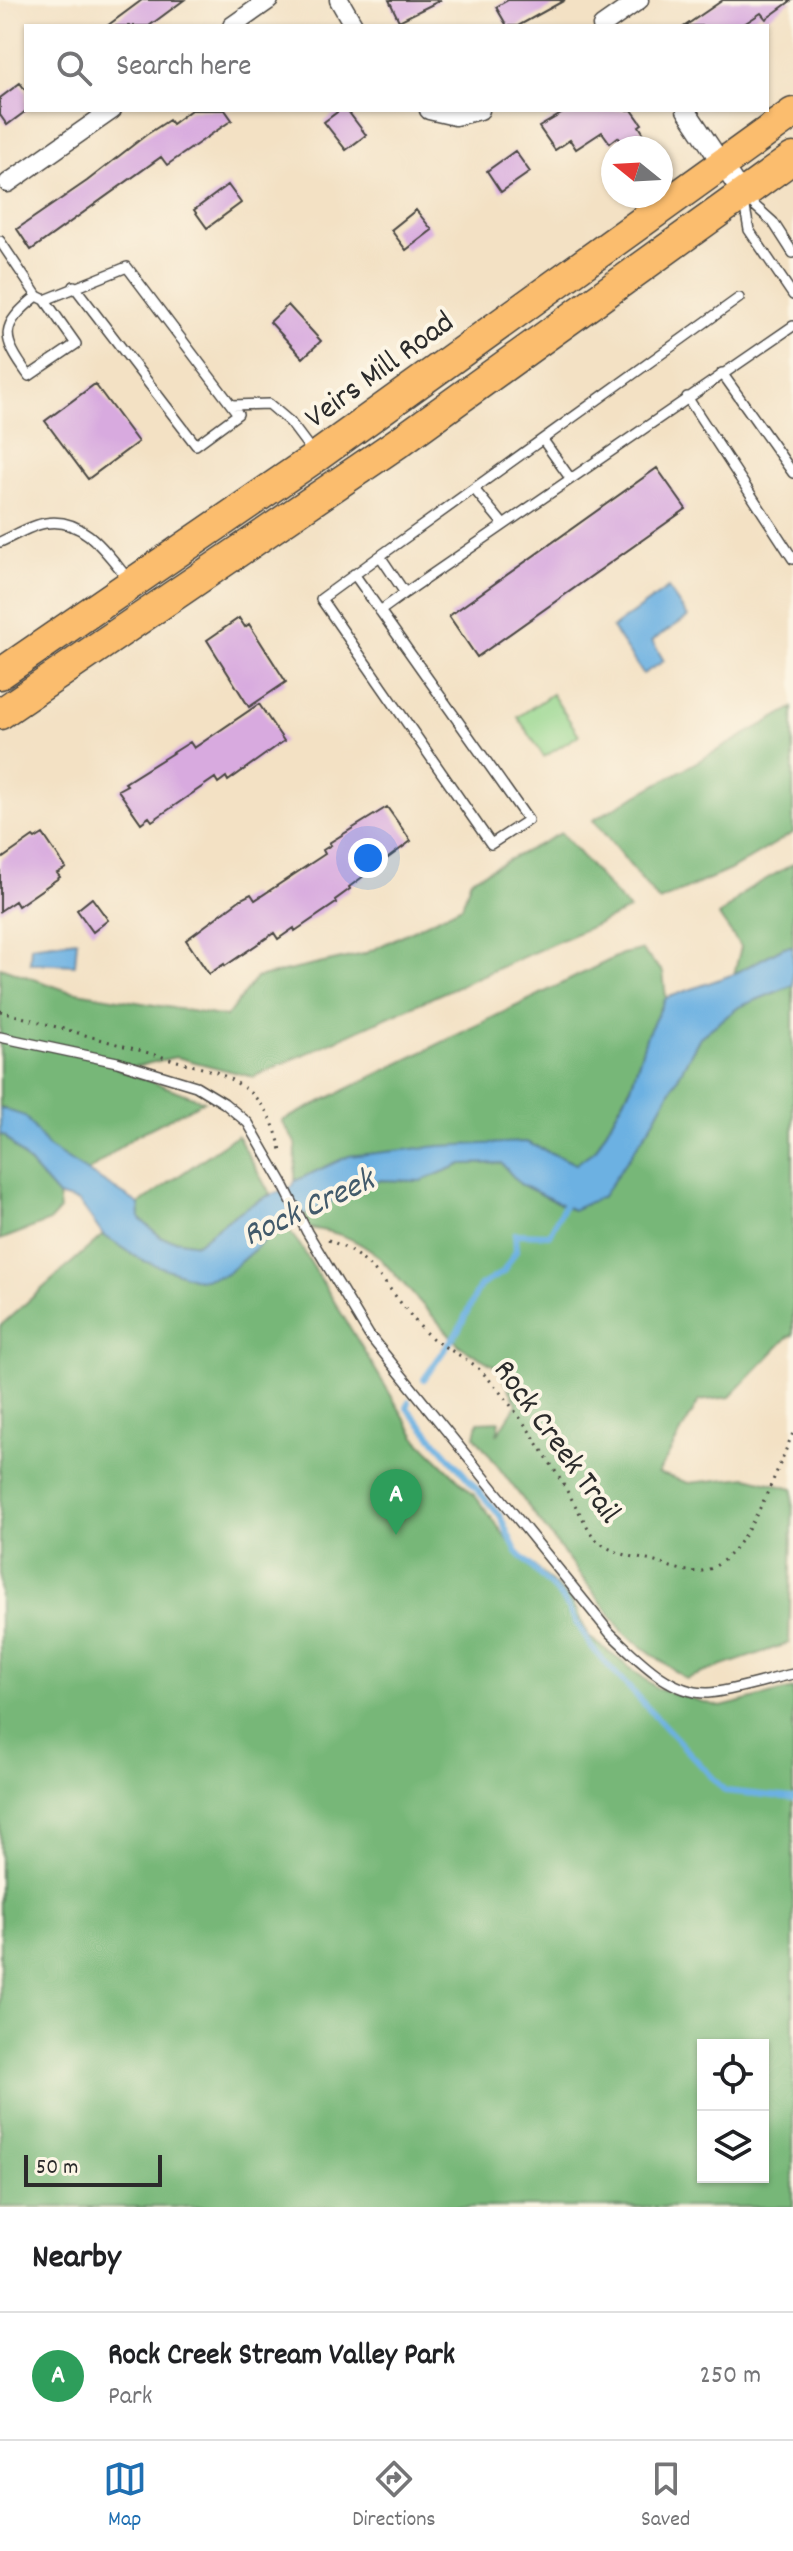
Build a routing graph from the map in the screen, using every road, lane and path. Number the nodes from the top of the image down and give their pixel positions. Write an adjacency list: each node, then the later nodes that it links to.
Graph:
1 (269, 0): 5 (street)
2 (339, 0): 6 (street)
3 (639, 0): 4 (street)
4 (622, 13): 7 (street)
5 (235, 24)
6 (353, 24)
7 (605, 24)
8 (109, 112): 15 (street)
9 (438, 112): 10 (street)
10 (472, 112)
11 (687, 112): 14 (street)
12 (793, 113): 14 (main road, Veirs Mill Road)
13 (793, 158): 16 (main road)
14 (722, 164): 16 (street); 27 (main road, Veirs Mill Road)
15 (4, 186)
16 (742, 194): 18 (lane); 20 (lane); 28 (main road)
17 (0, 241): 21 (lane)
18 (793, 253)
19 (74, 286): 21 (lane); 26 (lane); 26 (lane)
20 (793, 295)
21 (41, 298): 21 (lane)
22 (739, 298): 29 (lane)
23 (793, 326): 24 (lane)
24 (722, 373): 25 (lane); 31 (lane)
25 (687, 397): 32 (lane); 37 (lane)
26 (232, 405): 30 (lane)
27 (380, 412): 28 (main road); 30 (main road, Veirs Mill Road)
28 (402, 440): 43 (main road)
29 (543, 440): 32 (lane); 33 (lane)
30 (316, 457): 39 (main road, Veirs Mill Road)
31 (793, 473)
32 (570, 478): 34 (lane)
33 (474, 489): 34 (lane); 36 (lane)
34 (503, 524): 40 (lane)
35 (0, 542): 39 (lane)
36 (380, 556): 38 (lane); 40 (lane)
37 (793, 559)
38 (354, 574): 41 (lane); 41 (lane)
39 (133, 585): 42 (main road, Veirs Mill Road)
40 (405, 593): 41 (lane)
41 (380, 611)
42 (0, 674)
43 (0, 714)
44 (0, 1037): 45 (lane)
45 (307, 1232): 46 (path, Rock Creek Trail); 47 (lane)
46 (793, 1433)
47 (793, 1674)

